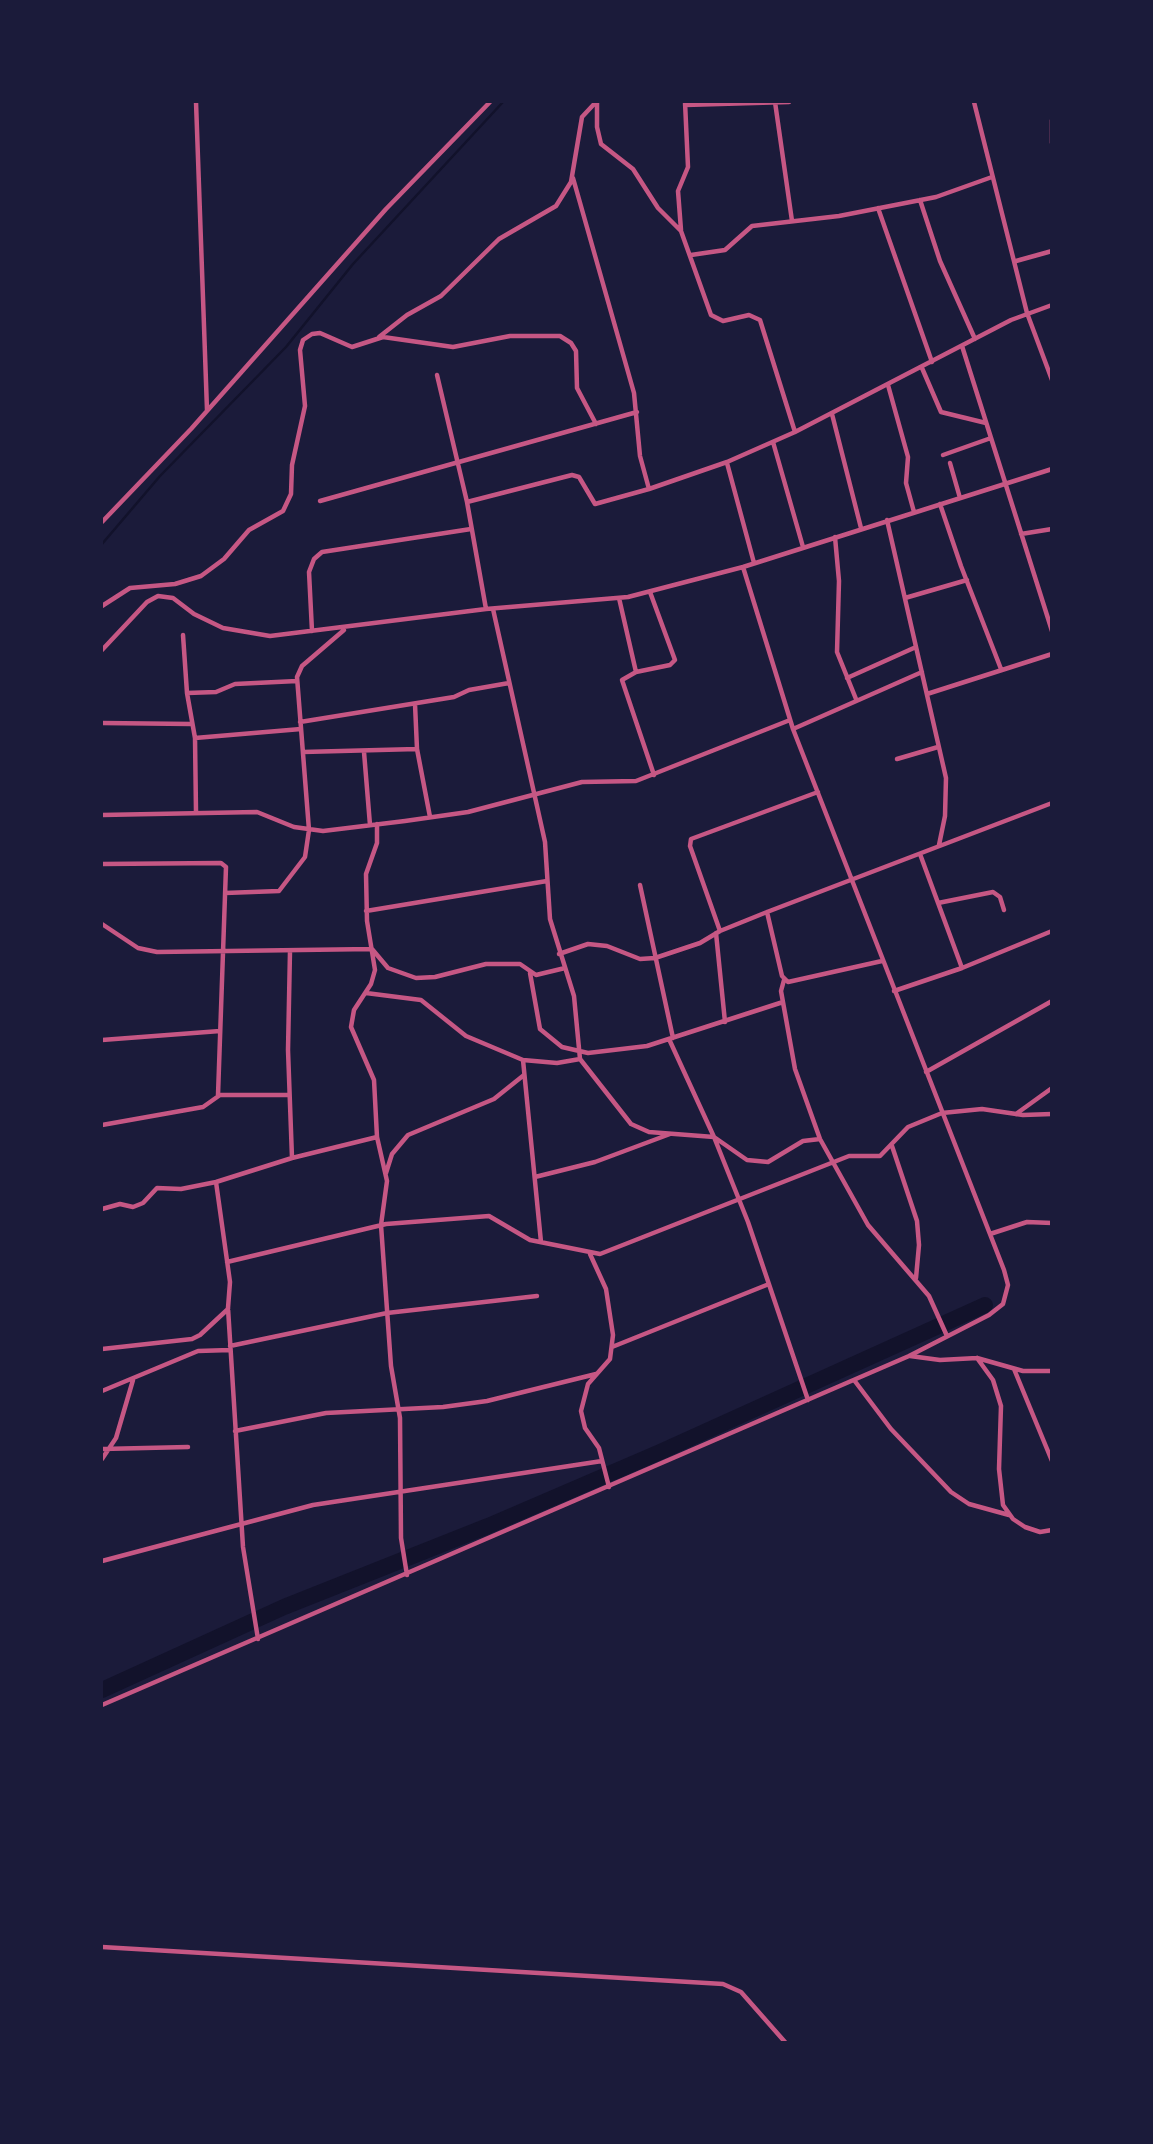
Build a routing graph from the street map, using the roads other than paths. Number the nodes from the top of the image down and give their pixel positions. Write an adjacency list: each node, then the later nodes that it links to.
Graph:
1 (196, 102): 29 (street)
2 (490, 102): 29 (street)
3 (597, 102): 10 (street); 15 (street)
4 (775, 102): 5 (street); 7 (street); 14 (street)
5 (789, 102)
6 (974, 102): 11 (street)
7 (685, 103): 15 (street)
8 (1052, 120): 9 (street)
9 (1052, 143)
10 (572, 174): 21 (street); 30 (street)
11 (992, 177): 12 (street); 18 (street)
12 (920, 200): 13 (street); 22 (street)
13 (878, 208): 14 (street); 24 (street)
14 (792, 220): 17 (street)
15 (681, 231): 17 (street)
16 (1052, 251): 18 (street)
17 (691, 255): 34 (street)
18 (1016, 261): 20 (street)
19 (1052, 305): 20 (street)
20 (1027, 313): 22 (street); 27 (street)
21 (379, 337): 33 (street); 60 (street)
22 (975, 339): 23 (street)
23 (962, 346): 24 (street); 32 (street)
24 (932, 362): 25 (street)
25 (922, 368): 28 (street); 32 (street)
26 (437, 375): 38 (street)
27 (1052, 380)
28 (888, 385): 31 (street); 48 (street)
29 (207, 411): 50 (street)
30 (638, 412): 33 (street); 43 (street)
31 (832, 414): 34 (street); 52 (street)
32 (986, 423): 35 (street)
33 (596, 424): 38 (street)
34 (795, 432): 36 (street)
35 (990, 438): 37 (street); 42 (street)
36 (773, 442): 39 (street); 56 (street)
37 (943, 455)
38 (458, 463): 45 (street); 46 (street)
39 (727, 463): 43 (street); 57 (street)
40 (950, 463): 44 (street)
41 (1052, 469): 42 (street)
42 (1005, 483): 44 (street); 54 (street)
43 (649, 489): 46 (street)
44 (960, 498): 47 (street)
45 (320, 500)
46 (467, 502): 51 (street)
47 (940, 504): 48 (street); 59 (street)
48 (914, 512): 49 (street)
49 (887, 520): 52 (street); 64 (street)
50 (102, 522)
51 (471, 528): 66 (street); 68 (street)
52 (861, 528): 55 (street)
53 (1052, 529): 54 (street)
54 (1021, 534): 69 (street)
55 (835, 537): 56 (street); 77 (street)
56 (803, 547): 57 (street)
57 (754, 563): 58 (street)
58 (743, 567): 61 (street); 84 (street)
59 (967, 580): 64 (street); 74 (street)
60 (166, 585): 62 (street); 65 (street)
61 (650, 592): 63 (street); 75 (street)
62 (166, 596): 68 (street); 72 (street)
63 (619, 598): 66 (street); 75 (street)
64 (905, 598): 71 (street)
65 (102, 606)
66 (489, 609): 67 (street); 79 (street)
67 (346, 628): 68 (street); 78 (street)
68 (312, 631)
69 (1052, 631)
70 (183, 635): 80 (street)
71 (916, 647): 76 (street); 77 (street)
72 (102, 650)
73 (1052, 654): 74 (street)
74 (1002, 669): 81 (street)
75 (636, 672): 96 (street)
76 (922, 672): 81 (street); 82 (street)
77 (847, 678): 82 (street)
78 (297, 681): 80 (street); 85 (street)
79 (509, 683): 83 (street); 98 (street)
80 (187, 693): 87 (street)
81 (927, 694): 91 (street)
82 (856, 699): 89 (street)
83 (415, 704): 85 (street); 92 (street)
84 (790, 720): 89 (street); 96 (street)
85 (300, 722): 88 (street)
86 (102, 723): 87 (street)
87 (191, 724): 90 (street)
88 (301, 729): 90 (street); 93 (street)
89 (793, 729): 97 (street)
90 (195, 738): 100 (street)
91 (939, 747): 95 (street); 106 (street)
92 (417, 749): 94 (street); 102 (street)
93 (303, 752): 94 (street); 105 (street)
94 (364, 752): 104 (street)
95 (897, 759)
96 (654, 775): 98 (street)
97 (818, 792): 109 (street); 119 (street)
98 (532, 795): 102 (street); 110 (street)
99 (1052, 803): 106 (street)
100 (196, 812): 101 (street); 105 (street)
101 (102, 815)
102 (430, 817): 103 (street)
103 (377, 824): 104 (street); 115 (street)
104 (370, 825): 105 (street)
105 (309, 830): 112 (street)
106 (939, 846): 107 (street)
107 (920, 854): 109 (street); 113 (street)
108 (102, 864): 112 (street)
109 (851, 879): 116 (street); 125 (street)
110 (547, 881): 115 (street); 123 (street)
111 (640, 885): 124 (street)
112 (225, 893): 121 (street)
113 (938, 903): 114 (street); 127 (street)
114 (1004, 910)
115 (366, 911): 120 (street)
116 (767, 912): 119 (street); 129 (street)
117 (102, 924): 121 (street)
118 (1052, 931): 127 (street)
119 (718, 932): 124 (street); 134 (street)
120 (372, 949): 122 (street); 128 (street); 131 (street)
121 (222, 951): 122 (street); 135 (street)
122 (290, 951): 145 (street)
123 (559, 954): 124 (street); 126 (street)
124 (655, 958): 136 (street)
125 (882, 961): 129 (street); 130 (street)
126 (565, 968): 128 (street); 138 (street)
127 (962, 968): 130 (street)
128 (530, 972): 138 (street)
129 (784, 980): 133 (street)
130 (894, 991): 141 (street)
131 (365, 993): 140 (street); 151 (street)
132 (1052, 1001): 141 (street)
133 (783, 1002): 134 (street); 153 (street)
134 (725, 1022): 136 (street)
135 (220, 1031): 137 (street); 144 (street)
136 (671, 1039): 138 (street); 152 (street)
137 (102, 1040)
138 (578, 1052): 139 (street)
139 (580, 1059): 140 (street); 150 (street)
140 (523, 1060): 142 (street)
141 (926, 1072): 146 (street)
142 (524, 1074): 157 (street); 158 (street)
143 (1052, 1088): 147 (street)
144 (218, 1095): 145 (street); 149 (street)
145 (289, 1095): 155 (street)
146 (942, 1113): 147 (street); 154 (street); 164 (street)
147 (1016, 1114): 148 (street)
148 (1052, 1114)
149 (102, 1125)
150 (672, 1133): 152 (street); 158 (street)
151 (377, 1137): 155 (street); 157 (street)
152 (714, 1137): 153 (street); 160 (street)
153 (820, 1139): 156 (street)
154 (891, 1145): 156 (street); 168 (street)
155 (292, 1157): 159 (street)
156 (835, 1163): 160 (street); 168 (street)
157 (385, 1174): 163 (street)
158 (535, 1177): 165 (street)
159 (215, 1182): 161 (street); 167 (street)
160 (739, 1199): 166 (street); 169 (street)
161 (102, 1209)
162 (1052, 1223): 164 (street)
163 (381, 1225): 165 (street); 167 (street); 172 (street)
164 (990, 1234): 173 (street)
165 (541, 1242): 166 (street)
166 (590, 1254): 174 (street)
167 (227, 1262): 171 (street)
168 (916, 1278): 173 (street)
169 (769, 1284): 174 (street); 185 (street)
170 (537, 1296): 172 (street)
171 (228, 1309): 175 (street); 176 (street)
172 (387, 1313): 175 (street); 186 (street)
173 (947, 1336): 177 (street)
174 (612, 1347): 181 (street)
175 (230, 1348): 182 (street); 187 (street)
176 (102, 1349)
177 (909, 1356): 178 (street); 183 (street)
178 (977, 1358): 179 (street); 196 (street)
179 (1014, 1369): 180 (street); 193 (street)
180 (1052, 1371)
181 (596, 1374): 186 (street); 192 (street)
182 (133, 1380): 184 (street); 189 (street)
183 (854, 1380): 185 (street); 196 (street)
184 (102, 1391)
185 (808, 1400): 194 (street)
186 (398, 1408): 187 (street); 195 (street)
187 (235, 1431): 197 (street)
188 (188, 1447): 189 (street)
189 (111, 1448): 190 (street); 191 (street)
190 (102, 1449)
191 (102, 1459)
192 (603, 1461): 194 (street); 195 (street)
193 (1052, 1461)
194 (610, 1487): 200 (street)
195 (400, 1490): 197 (street); 200 (street)
196 (1009, 1515): 198 (street)
197 (241, 1523): 199 (street); 201 (street)
198 (1052, 1530)
199 (102, 1561)
200 (407, 1575): 201 (street)
201 (258, 1639): 202 (street)
202 (102, 1705)
203 (102, 1947): 204 (street)
204 (785, 2042)

